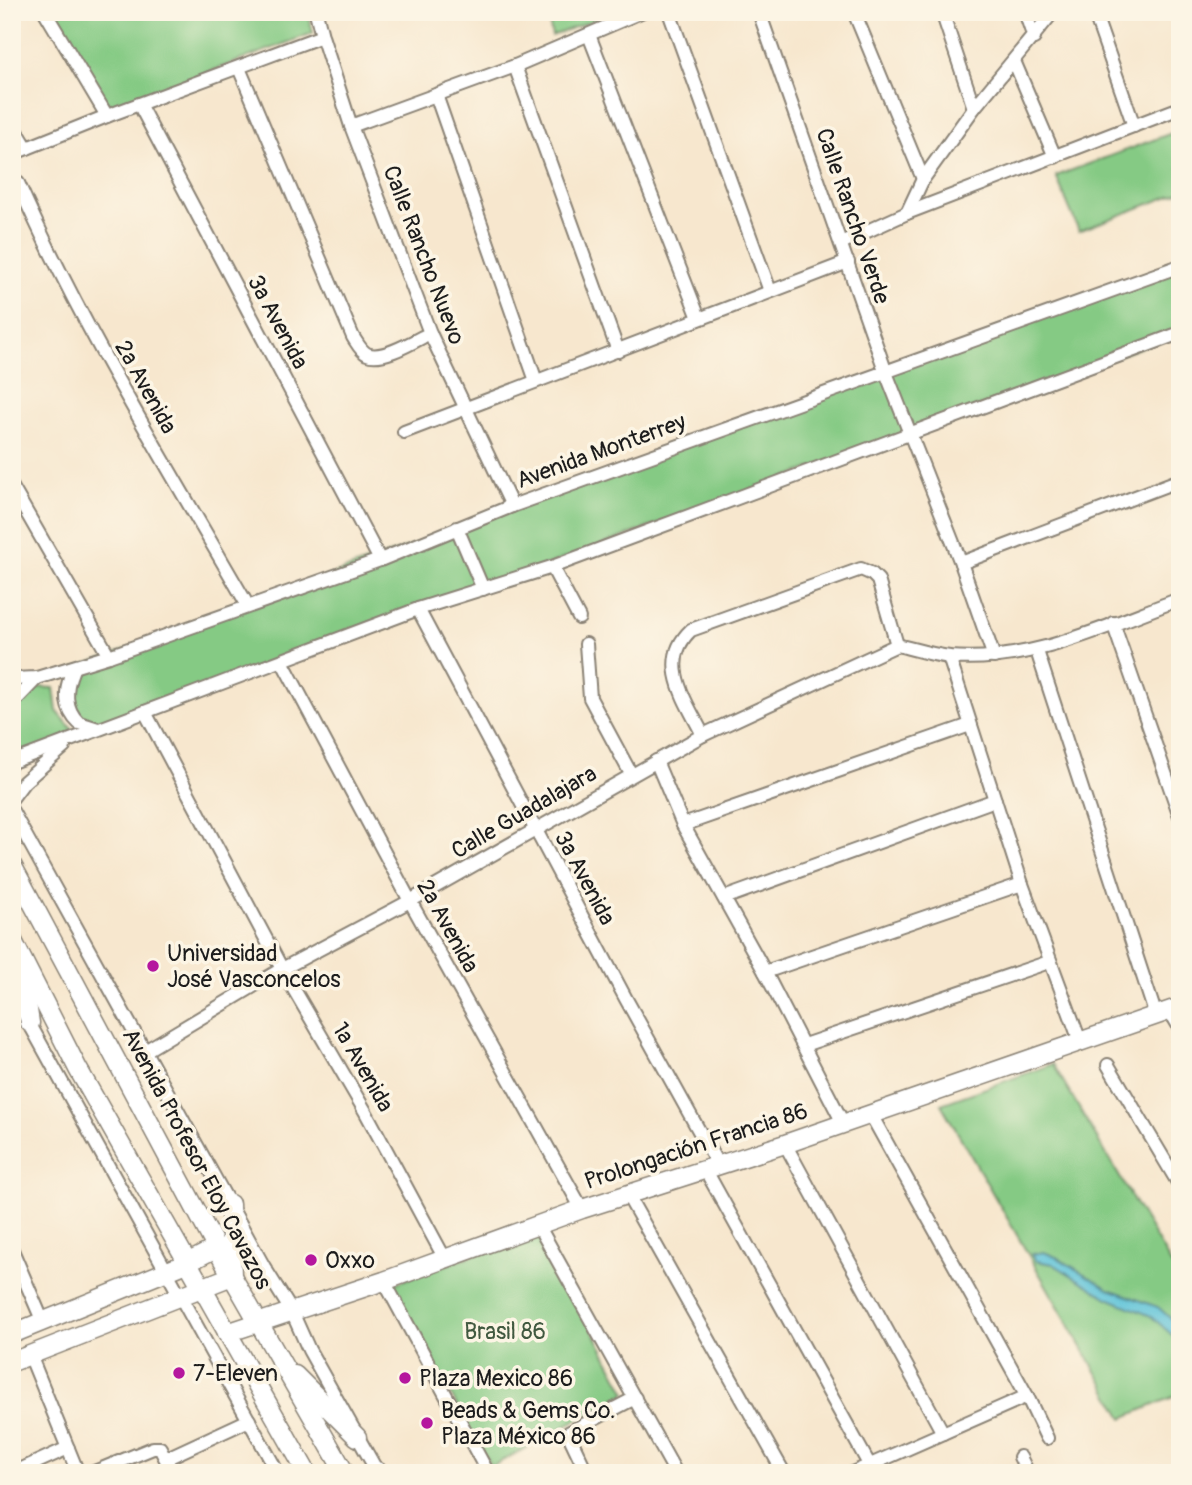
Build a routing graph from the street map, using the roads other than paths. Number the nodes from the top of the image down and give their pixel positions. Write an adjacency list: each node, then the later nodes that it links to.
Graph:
1 (44, 12): 21 (street)
2 (316, 12): 11 (street, Calle Rancho Nuevo)
3 (641, 12): 12 (street)
4 (669, 12): 34 (street)
5 (759, 12): 31 (street, Calle Rancho Verde)
6 (854, 12): 28 (street)
7 (942, 12): 19 (street)
8 (1026, 12): 13 (street)
9 (1053, 12): 13 (street)
10 (1094, 12): 24 (street)
11 (322, 36): 16 (street); 23 (street, Calle Rancho Nuevo)
12 (589, 36): 15 (street); 35 (street)
13 (1034, 38): 14 (street)
14 (1014, 61): 19 (street); 27 (street)
15 (515, 66): 17 (street); 38 (street)
16 (239, 68): 18 (street); 36 (street)
17 (436, 95): 23 (street); 40 (street)
18 (139, 104): 21 (street); 48 (street, 3a Avenida)
19 (974, 108): 28 (street)
20 (1180, 108): 24 (street)
21 (107, 116): 25 (street)
22 (12, 123): 25 (street)
23 (351, 125): 36 (street, Calle Rancho Nuevo)
24 (1134, 126): 27 (street)
25 (27, 148): 26 (street)
26 (12, 154)
27 (1055, 157): 30 (street)
28 (923, 178): 30 (street)
29 (18, 183): 53 (street, 2a Avenida)
30 (907, 213): 31 (street)
31 (841, 243): 32 (street, Calle Rancho Verde)
32 (848, 262): 34 (street); 39 (street, Calle Rancho Verde)
33 (1180, 266): 39 (street, Avenida Monterrey)
34 (770, 291): 35 (street)
35 (699, 318): 38 (street)
36 (430, 333): 41 (street, Calle Rancho Nuevo)
37 (1180, 333): 43 (street)
38 (618, 351): 40 (street)
39 (885, 370): 43 (street, Calle Rancho Verde); 46 (street, Avenida Monterrey)
40 (536, 381): 41 (street)
41 (465, 408): 42 (street); 46 (street, Calle Rancho Nuevo)
42 (404, 432)
43 (908, 433): 49 (street, Calle Rancho Verde); 50 (street)
44 (1180, 480): 49 (street)
45 (12, 487): 60 (street)
46 (512, 506): 47 (street, Avenida Monterrey)
47 (457, 528): 48 (street, Avenida Monterrey); 51 (street)
48 (380, 559): 53 (street, Avenida Monterrey)
49 (961, 563): 62 (street, Calle Rancho Verde)
50 (552, 567): 51 (street); 55 (street)
51 (483, 589): 54 (street)
52 (1180, 599): 56 (street)
53 (248, 606): 60 (street, Avenida Monterrey)
54 (418, 609): 63 (street); 81 (street, 3a Avenida)
55 (579, 618)
56 (1113, 623): 59 (street); 79 (street)
57 (586, 644): 75 (street)
58 (897, 645): 61 (street); 71 (street, Calle Guadalajara); 71 (street)
59 (1037, 651): 62 (street); 92 (street)
60 (109, 656): 64 (street, Avenida Monterrey)
61 (949, 657): 62 (street); 69 (street)
62 (994, 657)
63 (282, 661): 68 (street); 85 (street, 2a Avenida)
64 (72, 668): 65 (street, Avenida Monterrey); 70 (street)
65 (37, 678): 66 (street, Avenida Monterrey); 67 (street)
66 (12, 679)
67 (12, 704)
68 (145, 712): 70 (street); 89 (street, 1a Avenida)
69 (970, 725): 77 (street); 80 (street)
70 (99, 729): 72 (street)
71 (704, 735): 73 (street, Calle Guadalajara)
72 (69, 743): 74 (street); 76 (street)
73 (656, 761): 75 (street, Calle Guadalajara); 80 (street)
74 (12, 762)
75 (631, 775): 81 (street, Calle Guadalajara)
76 (12, 798)
77 (995, 800): 83 (street); 84 (street)
78 (12, 811): 97 (street)
79 (1180, 816)
80 (683, 825): 84 (street)
81 (536, 831): 85 (street, Calle Guadalajara); 102 (street, 3a Avenida)
82 (12, 865): 108 (main road, Avenida Profesor Eloy Cavazos)
83 (1021, 884): 88 (street); 90 (street)
84 (724, 898): 90 (street)
85 (410, 901): 89 (street, Calle Guadalajara); 106 (street, 2a Avenida)
86 (12, 939): 87 (main road)
87 (21, 956): 93 (main road); 111 (main road)
88 (1049, 962): 95 (street); 96 (street)
89 (282, 969): 97 (street, Calle Guadalajara); 110 (street, 1a Avenida)
90 (765, 972): 96 (street)
91 (12, 992): 93 (street)
92 (1168, 1011): 94 (street); 95 (main road, Prolongación Francia 86)
93 (30, 1023): 112 (street)
94 (1180, 1028)
95 (1080, 1041): 99 (main road, Prolongación Francia 86)
96 (804, 1045): 100 (street)
97 (145, 1051): 105 (street)
98 (1108, 1065): 103 (street)
99 (870, 1113): 100 (main road, Prolongación Francia 86); 125 (street)
100 (843, 1123): 101 (main road, Prolongación Francia 86)
101 (785, 1144): 102 (main road, Prolongación Francia 86); 128 (street)
102 (712, 1167): 104 (main road, Prolongación Francia 86); 134 (street, 3a Avenida)
103 (1180, 1186)
104 (627, 1194): 106 (main road, Prolongación Francia 86); 146 (street)
105 (230, 1204): 113 (main road); 117 (street)
106 (582, 1209): 107 (main road, Prolongación Francia 86)
107 (538, 1225): 110 (main road, Prolongación Francia 86); 126 (street)
108 (216, 1248): 111 (main road); 113 (main road, Avenida Profesor Eloy Cavazos)
109 (12, 1250): 118 (street)
110 (444, 1259): 114 (main road, Prolongación Francia 86)
111 (187, 1263): 112 (main road); 115 (main road)
112 (166, 1271): 116 (street); 118 (main road)
113 (232, 1276): 115 (main road); 119 (main road, Avenida Profesor Eloy Cavazos)
114 (384, 1281): 117 (main road, Prolongación Francia 86); 143 (street)
115 (201, 1288): 116 (main road); 120 (main road)
116 (181, 1298): 122 (main road); 127 (street)
117 (292, 1312): 119 (main road, Prolongación Francia 86); 129 (street)
118 (43, 1322): 121 (main road)
119 (258, 1323): 120 (main road, Prolongación Francia 86); 124 (main road, Avenida Profesor Eloy Cavazos)
120 (227, 1333): 141 (main road)
121 (12, 1334)
122 (30, 1355): 123 (main road); 131 (street)
123 (12, 1362)
124 (281, 1363): 129 (main road); 142 (main road, Avenida Profesor Eloy Cavazos)
125 (1027, 1396): 128 (street); 130 (street)
126 (635, 1398): 144 (street); 145 (street)
127 (249, 1420): 133 (street); 140 (street)
128 (943, 1433): 134 (street)
129 (357, 1437): 135 (street)
130 (1047, 1438)
131 (68, 1448): 136 (street); 137 (street)
132 (1020, 1457): 148 (street)
133 (167, 1458): 138 (street); 139 (street)
134 (870, 1466): 147 (street)
135 (377, 1472)
136 (13, 1473)
137 (78, 1473)
138 (92, 1473)
139 (173, 1473)
140 (278, 1473)
141 (307, 1473)
142 (345, 1473)
143 (488, 1473)
144 (587, 1473)
145 (676, 1473)
146 (784, 1473)
147 (852, 1473)
148 (1028, 1473)

